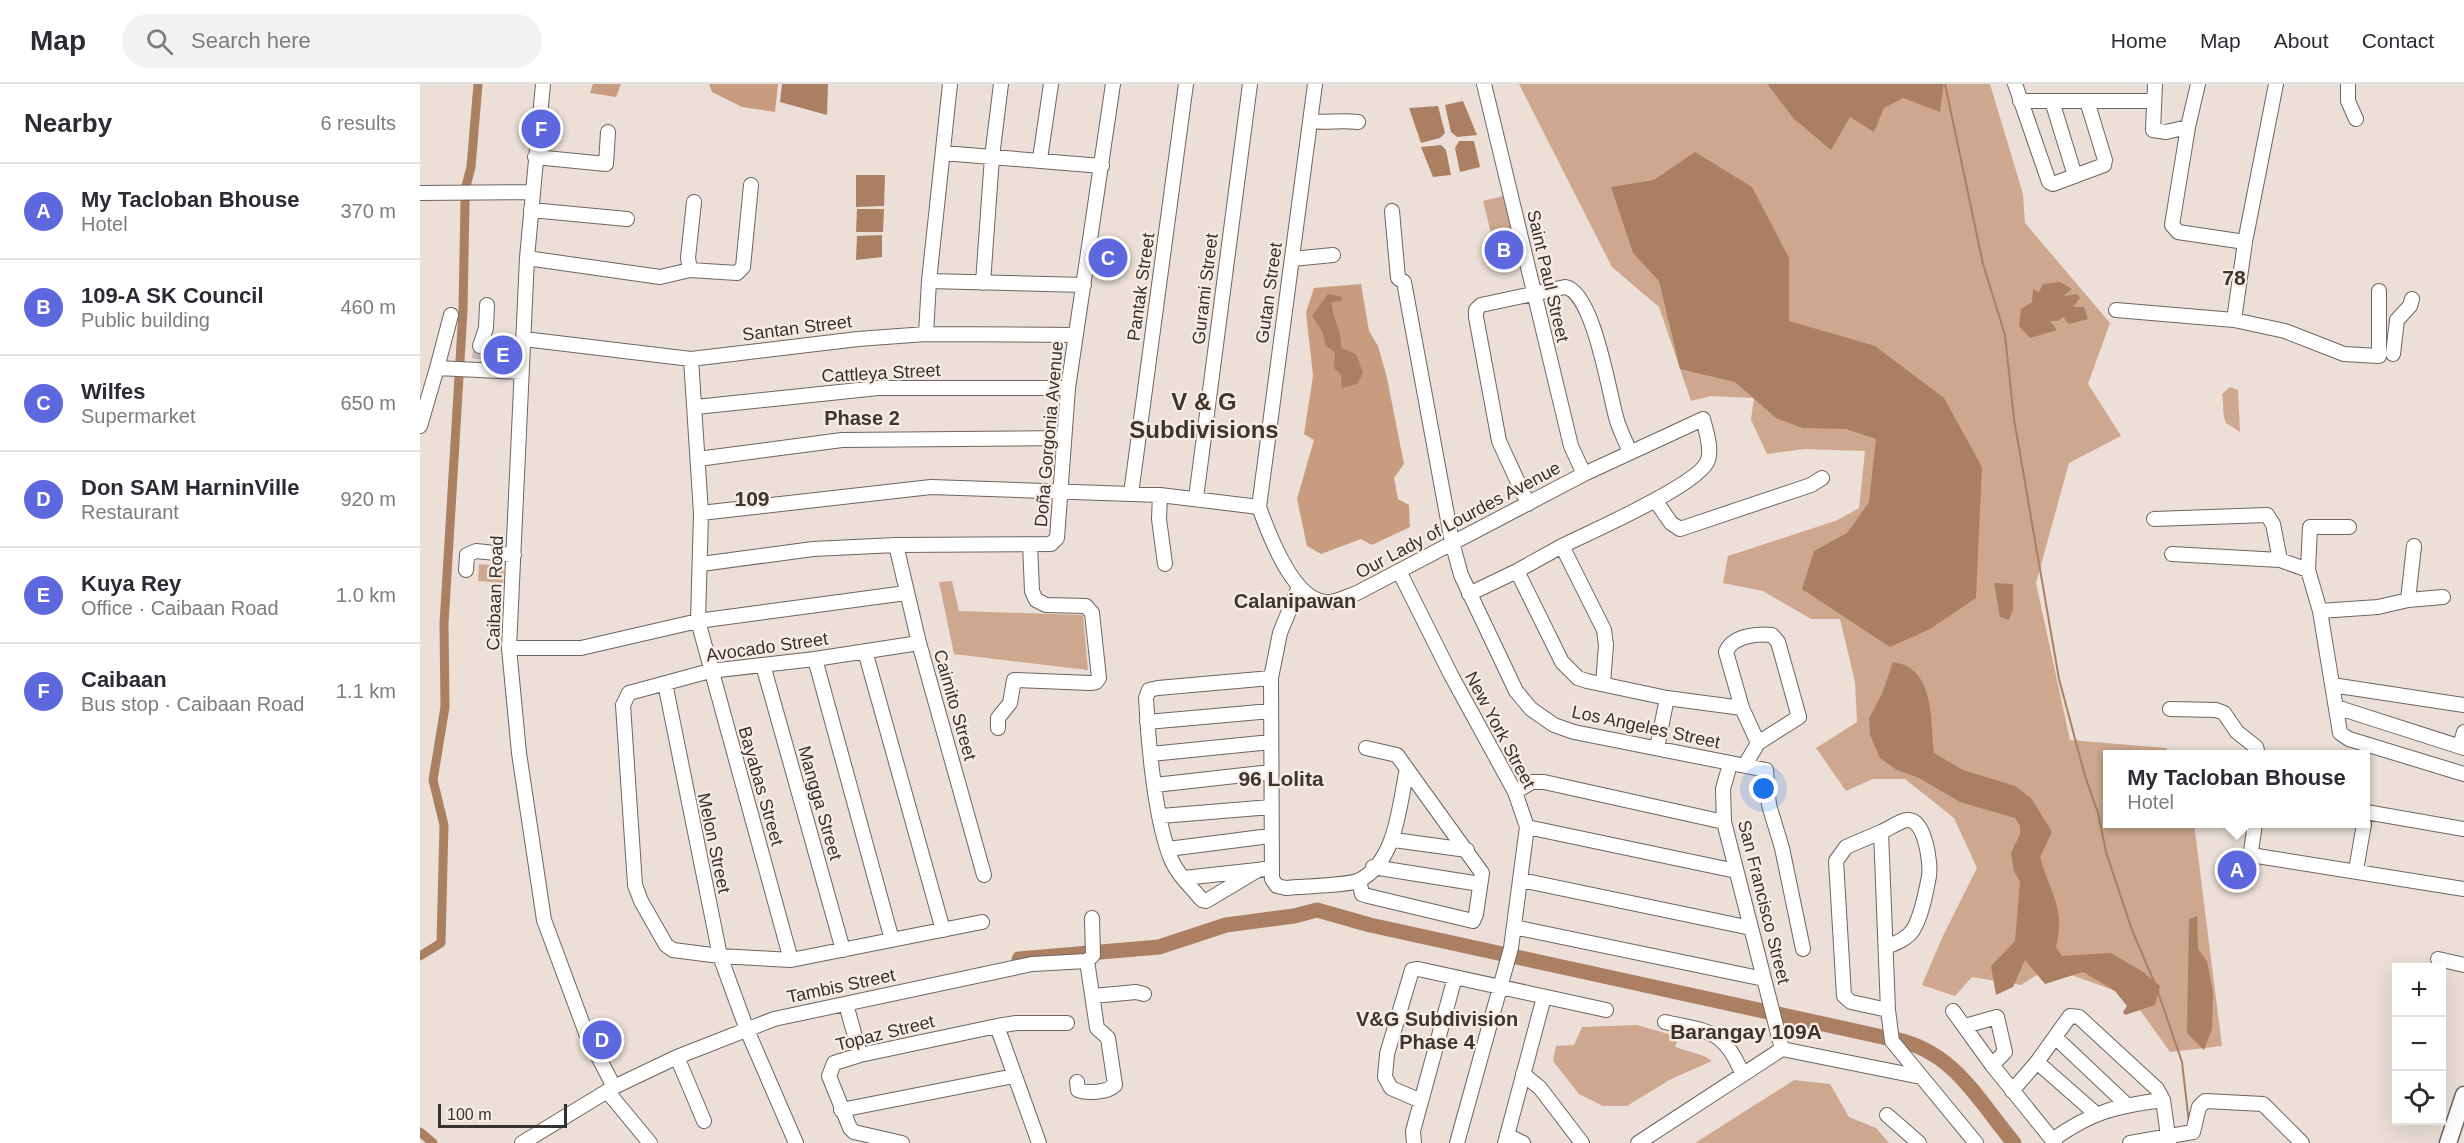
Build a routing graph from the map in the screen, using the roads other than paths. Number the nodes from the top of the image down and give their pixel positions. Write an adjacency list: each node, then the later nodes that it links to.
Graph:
1 (543, 84): 25 (street, Caibaan Road)
2 (950, 84): 24 (street)
3 (1001, 84): 26 (street)
4 (1051, 84): 27 (street)
5 (1113, 84): 28 (street, Doña Gorgonia Avenue)
6 (1186, 84): 69 (street, Pantak Street)
7 (1250, 84): 71 (street, Gurami Street)
8 (1315, 84): 20 (street, Gutan Street)
9 (1485, 84): 46 (street, Saint Paul Street)
10 (2015, 84): 15 (street)
11 (2155, 84): 18 (street)
12 (2198, 84): 22 (street)
13 (2276, 84): 37 (street)
14 (2348, 84): 19 (street)
15 (2020, 101): 16 (street); 29 (street)
16 (2052, 101): 17 (street); 29 (street)
17 (2087, 101): 18 (street); 29 (street)
18 (2154, 101): 22 (street)
19 (2356, 119)
20 (1310, 121): 21 (street); 40 (street, Gutan Street)
21 (1358, 122)
22 (2188, 127): 37 (street)
23 (608, 132): 25 (street)
24 (943, 153): 26 (street); 42 (street)
25 (535, 157): 31 (street, Caibaan Road)
26 (992, 157): 27 (street); 43 (street)
27 (1040, 159): 28 (street)
28 (1102, 166): 44 (street, Doña Gorgonia Avenue)
29 (2075, 176)
30 (751, 185): 41 (street)
31 (532, 192): 32 (street); 34 (street, Caibaan Road)
32 (420, 193)
33 (694, 202): 41 (street)
34 (531, 210): 36 (street); 39 (street, Caibaan Road)
35 (1392, 211): 78 (street, Los Angeles Street)
36 (627, 219)
37 (2246, 242): 51 (street)
38 (1333, 255): 40 (street)
39 (527, 258): 41 (street); 54 (street, Caibaan Road)
40 (1292, 260): 74 (street, Gutan Street)
41 (690, 270)
42 (929, 281): 43 (street); 52 (street)
43 (983, 283): 44 (street)
44 (1084, 285): 53 (street, Doña Gorgonia Avenue)
45 (2379, 291): 51 (street)
46 (1533, 292): 64 (street); 66 (street, Saint Paul Street); 73 (street)
47 (2412, 298): 55 (street)
48 (487, 304): 56 (street)
49 (2116, 310): 51 (street)
50 (451, 315): 58 (street)
51 (2234, 320)
52 (926, 334): 53 (street, Santan Street); 57 (street, Santan Street)
53 (1076, 334): 60 (street, Doña Gorgonia Avenue)
54 (524, 339): 57 (street, Santan Street); 59 (street, Caibaan Road)
55 (2393, 354)
56 (479, 358): 58 (street); 59 (street)
57 (691, 359): 61 (street, Bayabas Street)
58 (437, 368): 62 (street)
59 (522, 372): 84 (street, Caibaan Road)
60 (1068, 388): 61 (street, Cattleya Street); 63 (street, Doña Gorgonia Avenue)
61 (696, 407): 65 (street, Bayabas Street)
62 (420, 426)
63 (1064, 438): 65 (street); 68 (street, Doña Gorgonia Avenue)
64 (1629, 452): 66 (street, Our Lady of Lourdes Avenue); 72 (street, Our Lady of Lourdes Avenue)
65 (698, 459): 75 (street, Bayabas Street)
66 (1584, 474): 73 (street, Our Lady of Lourdes Avenue)
67 (1822, 478): 72 (street)
68 (1060, 492): 69 (street); 75 (street); 79 (street, Doña Gorgonia Avenue)
69 (1131, 494): 70 (street)
70 (1160, 495): 71 (street); 87 (street)
71 (1196, 498): 74 (street)
72 (1655, 500): 81 (street)
73 (1528, 504): 78 (street, Our Lady of Lourdes Avenue)
74 (1259, 507): 92 (street)
75 (701, 513): 86 (street, Bayabas Street)
76 (2154, 519): 85 (street)
77 (2349, 527): 89 (street)
78 (1452, 542): 90 (street, Our Lady of Lourdes Avenue); 94 (street, Los Angeles Street)
79 (1030, 544): 80 (street, Doña Gorgonia Avenue); 116 (street)
80 (896, 545): 86 (street, Doña Gorgonia Avenue); 93 (street, Caimito Street)
81 (1562, 546): 91 (street); 107 (street)
82 (2414, 546): 96 (street)
83 (2172, 554): 85 (street)
84 (514, 555): 88 (street); 100 (street, Caibaan Road)
85 (2280, 560): 89 (street)
86 (701, 564): 98 (street, Bayabas Street)
87 (1165, 564)
88 (466, 570)
89 (2308, 570): 97 (street)
90 (1399, 571): 92 (street, Our Lady of Lourdes Avenue); 131 (street, New York Street)
91 (1517, 571): 94 (street); 107 (street)
92 (1298, 589): 105 (street)
93 (906, 593): 98 (street); 99 (street, Caimito Street)
94 (1469, 594): 122 (street, Los Angeles Street)
95 (2443, 597): 96 (street)
96 (2408, 600): 97 (street)
97 (2320, 610): 108 (street)
98 (698, 621): 100 (street); 104 (street, Bayabas Street)
99 (919, 643): 101 (street, Avocado Street); 149 (street, Caimito Street)
100 (509, 648): 197 (street, Caibaan Road)
101 (866, 651): 102 (street, Avocado Street); 159 (street)
102 (815, 659): 103 (street, Avocado Street); 160 (street)
103 (764, 665): 104 (street, Avocado Street); 163 (street, Mangga Street)
104 (710, 671): 106 (street, Avocado Street); 166 (street, Bayabas Street)
105 (1271, 678): 114 (street); 115 (street)
106 (665, 683): 164 (street, Melon Street); 164 (street, Avocado Street)
107 (1603, 684): 109 (street)
108 (2332, 684): 110 (street); 111 (street)
109 (1667, 698): 112 (street); 122 (street)
110 (2464, 705)
111 (2336, 707): 120 (street); 129 (street)
112 (1742, 708): 119 (street); 119 (street)
113 (2170, 709): 123 (street)
114 (1271, 711): 115 (street); 118 (street)
115 (1147, 722): 124 (street)
116 (998, 728)
117 (2464, 732): 120 (street)
118 (1271, 742): 124 (street); 128 (street)
119 (1758, 743): 126 (street)
120 (2462, 747)
121 (1366, 748): 127 (street)
122 (1657, 748): 125 (street, Los Angeles Street)
123 (2257, 750)
124 (1151, 754): 130 (street)
125 (1730, 764): 126 (street, Los Angeles Street); 135 (street, San Francisco Street)
126 (1745, 765): 162 (street)
127 (1407, 769): 142 (street); 144 (street)
128 (1271, 772): 130 (street); 132 (street)
129 (2464, 774)
130 (1155, 784): 134 (street)
131 (1515, 792): 135 (street); 136 (street, New York Street)
132 (1271, 807): 134 (street); 141 (street)
133 (2370, 813): 139 (street)
134 (1161, 816): 143 (street)
135 (1724, 822): 148 (street, San Francisco Street)
136 (1527, 827): 148 (street); 152 (street, New York Street)
137 (2254, 828): 147 (street)
138 (2363, 828): 147 (street)
139 (2464, 829)
140 (1881, 832): 161 (street); 161 (street); 177 (street)
141 (1270, 836): 143 (street); 146 (street)
142 (1394, 840): 144 (street); 145 (street)
143 (1168, 849): 150 (street)
144 (1467, 850): 153 (street)
145 (1373, 867): 151 (street); 153 (street)
146 (1264, 869): 150 (street); 150 (street); 151 (street)
147 (2356, 870): 154 (street)
148 (1736, 871): 158 (street, San Francisco Street)
149 (984, 874)
150 (1184, 878)
151 (1359, 880): 153 (street)
152 (1521, 880): 157 (street, New York Street); 158 (street)
153 (1480, 884)
154 (2464, 889)
155 (1092, 918): 167 (street)
156 (982, 921): 159 (street)
157 (1514, 927): 170 (street); 171 (street, New York Street)
158 (1751, 928): 170 (street, San Francisco Street)
159 (943, 930): 160 (street)
160 (892, 940): 163 (street)
161 (1886, 947): 177 (street)
162 (1803, 949)
163 (843, 950): 166 (street)
164 (720, 956): 166 (street); 183 (street, Melon Street)
165 (2438, 959): 168 (street)
166 (791, 960)
167 (1087, 961): 173 (street); 175 (street, Tambis Street)
168 (2464, 965)
169 (1455, 977): 171 (street); 201 (street); 201 (street)
170 (1764, 979): 185 (street, San Francisco Street)
171 (1501, 987): 174 (street); 216 (street, New York Street)
172 (1144, 994): 173 (street)
173 (1093, 996): 196 (street)
174 (1544, 996): 176 (street); 193 (street)
175 (846, 1004): 183 (street, Tambis Street); 186 (street)
176 (1606, 1010)
177 (1888, 1010): 187 (street)
178 (1953, 1011): 182 (street)
179 (1665, 1022): 192 (street)
180 (1067, 1023): 181 (street, Topaz Street)
181 (998, 1026): 186 (street, Topaz Street); 194 (street)
182 (1965, 1026): 190 (street); 190 (street)
183 (747, 1030): 188 (street, Tambis Street); 213 (street, Melon Street)
184 (2055, 1037): 189 (street); 200 (street); 202 (street)
185 (1782, 1049): 191 (street); 192 (street)
186 (860, 1055): 203 (street, Topaz Street)
187 (1903, 1056): 191 (street); 195 (street)
188 (677, 1057): 197 (street, Tambis Street); 206 (street)
189 (2037, 1062): 198 (street); 204 (street)
190 (1992, 1065): 198 (street)
191 (1893, 1072): 195 (street)
192 (1742, 1073): 219 (street)
193 (1523, 1074): 207 (street); 218 (street)
194 (1014, 1076): 203 (street); 215 (street)
195 (1921, 1077): 221 (street)
196 (1077, 1082)
197 (611, 1089): 211 (street, Tambis Street); 212 (street, Caibaan Road)
198 (2012, 1091): 209 (street)
199 (2464, 1095): 224 (main road)
200 (2163, 1100): 202 (street); 208 (street)
201 (1421, 1101): 210 (street)
202 (2127, 1105): 204 (street)
203 (841, 1110): 214 (street, Topaz Street)
204 (2095, 1113): 209 (street)
205 (1887, 1115): 220 (street)
206 (704, 1121)
207 (1506, 1139): 217 (street)
208 (2169, 1139): 222 (street); 223 (street)
209 (2053, 1141)
210 (1414, 1142)
211 (522, 1143)
212 (650, 1143)
213 (796, 1143)
214 (902, 1143)
215 (1039, 1143)
216 (1457, 1143)
217 (1523, 1143)
218 (1582, 1143)
219 (1638, 1143)
220 (1919, 1143)
221 (1976, 1143)
222 (2130, 1143)
223 (2301, 1143)
224 (2448, 1143)

